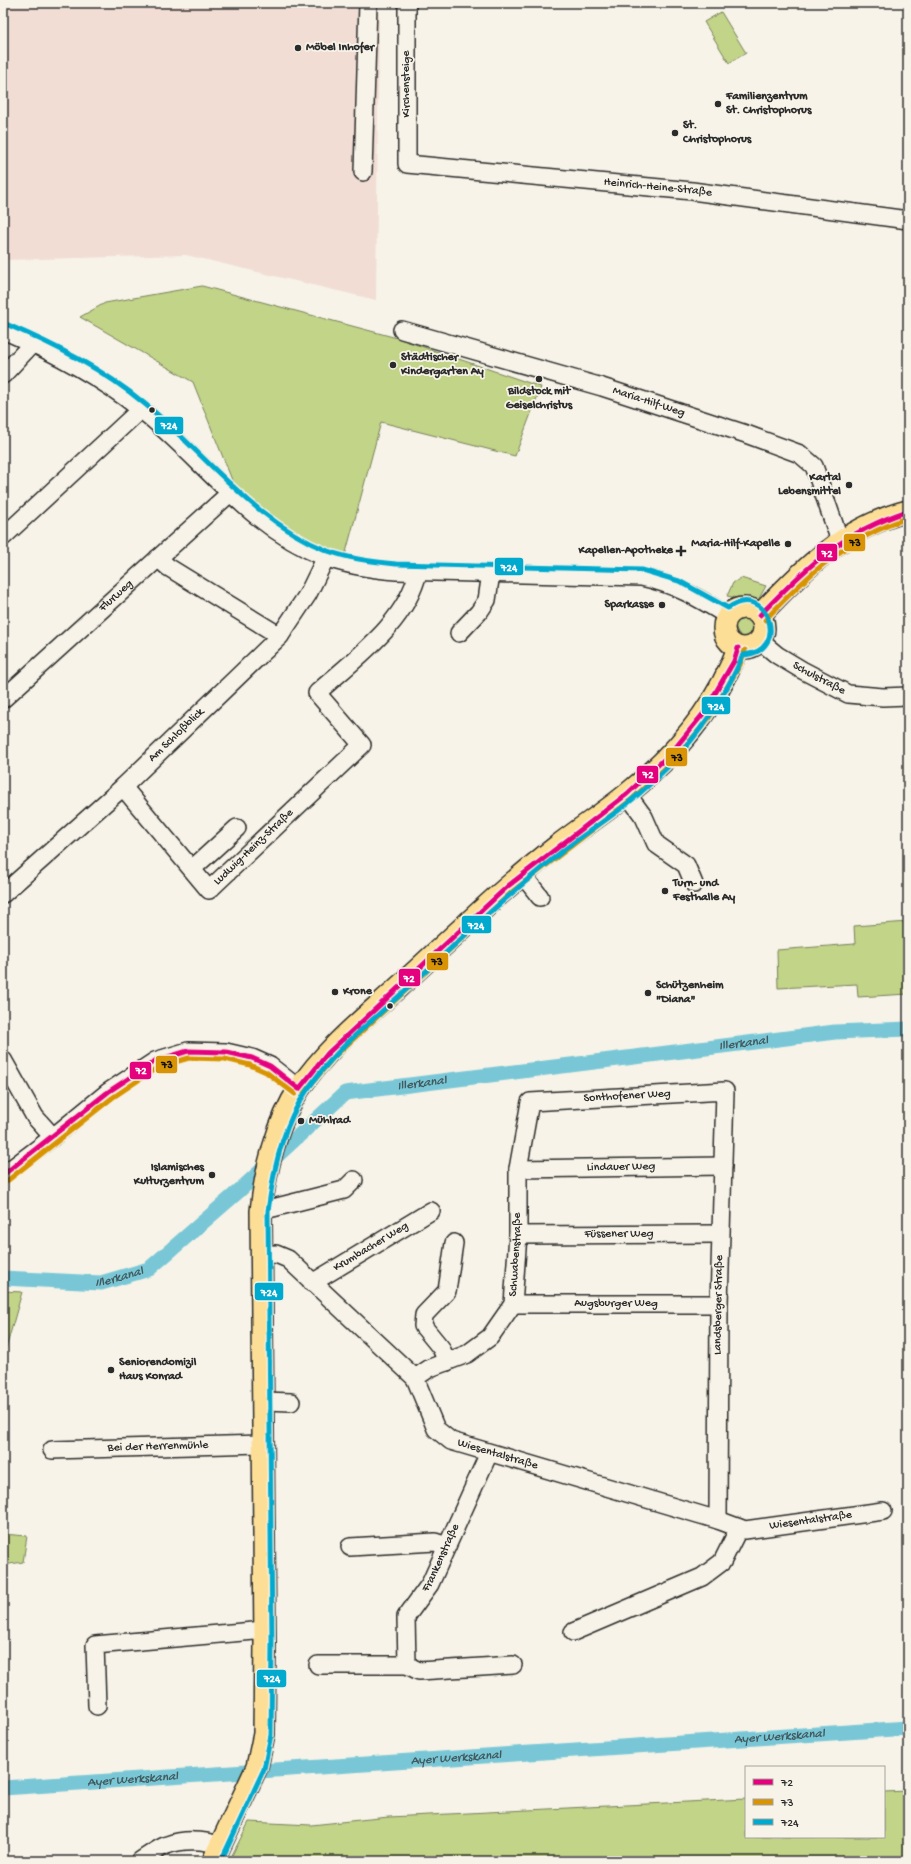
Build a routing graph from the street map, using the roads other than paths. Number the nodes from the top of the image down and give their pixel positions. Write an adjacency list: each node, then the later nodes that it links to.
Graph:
1 (368, 3): 4 (street)
2 (407, 3): 3 (street, Kirchensteige)
3 (407, 164): 5 (street, Heinrich-Heine-Straße)
4 (363, 172)
5 (908, 220)
6 (3, 330): 8 (street)
7 (402, 330): 14 (street, Maria-Hilf-Weg)
8 (33, 343): 9 (street); 10 (street)
9 (3, 376)
10 (140, 409): 11 (street); 13 (street)
11 (230, 493): 15 (street); 16 (street, Flurweg)
12 (908, 511): 14 (main road)
13 (3, 537)
14 (840, 541): 20 (main road)
15 (326, 557): 17 (street); 22 (street, Am Schloßblick)
16 (158, 558): 22 (street); 26 (street, Flurweg)
17 (418, 572): 18 (street); 30 (street, Ludwig-Heinz-Straße)
18 (490, 573): 19 (street); 21 (street)
19 (728, 616): 20 (main road); 24 (main road)
20 (760, 616): 23 (main road)
21 (459, 633)
22 (280, 636): 27 (street, Am Schloßblick)
23 (760, 641): 24 (main road); 25 (street, Schulstraße)
24 (738, 648): 28 (main road)
25 (908, 696)
26 (3, 699)
27 (123, 786): 30 (street, Ludwig-Heinz-Straße); 33 (street, Am Schloßblick)
28 (627, 794): 31 (main road); 32 (street)
29 (237, 828): 30 (street)
30 (192, 869)
31 (522, 874): 34 (street); 36 (main road)
32 (694, 884)
33 (3, 894)
34 (540, 897)
35 (3, 1060): 39 (street)
36 (299, 1089): 39 (street); 44 (main road)
37 (725, 1090): 38 (street, Sonthofener Weg); 40 (street, Landsberger Straße)
38 (530, 1102): 41 (street, Schwabenstraße)
39 (53, 1138): 42 (street)
40 (723, 1166): 41 (street, Lindauer Weg); 46 (street, Landsberger Straße)
41 (518, 1169): 47 (street, Schwabenstraße)
42 (3, 1175)
43 (354, 1180): 44 (street)
44 (262, 1204): 49 (main road)
45 (431, 1211): 50 (street, Krumbacher Weg)
46 (720, 1234): 47 (street, Füssener Weg); 52 (street, Landsberger Straße)
47 (518, 1235): 51 (street, Schwabenstraße)
48 (454, 1243): 53 (street)
49 (261, 1255): 50 (street, Wiesentalstraße); 55 (main road)
50 (312, 1283): 54 (street, Wiesentalstraße)
51 (513, 1304): 52 (street, Augsburger Weg); 53 (street, Schwabenstraße)
52 (719, 1304): 61 (street, Landsberger Straße)
53 (447, 1362): 54 (street, Schwabenstraße)
54 (415, 1378): 59 (street, Wiesentalstraße)
55 (264, 1401): 56 (street); 57 (main road)
56 (291, 1402)
57 (264, 1444): 58 (street, Bei der Herrenmühle); 65 (main road)
58 (52, 1450)
59 (489, 1453): 61 (street, Wiesentalstraße); 63 (street, Frankenstraße)
60 (883, 1511): 62 (street, Wiesentalstraße)
61 (718, 1520): 62 (street, Wiesentalstraße)
62 (740, 1528): 66 (street)
63 (447, 1546): 64 (street); 67 (street, Frankenstraße)
64 (350, 1547)
65 (265, 1630): 70 (street); 71 (main road)
66 (573, 1632)
67 (407, 1664): 68 (street); 69 (street)
68 (318, 1665)
69 (513, 1665)
70 (97, 1706)
71 (216, 1853): 72 (street)
72 (140, 1861)

